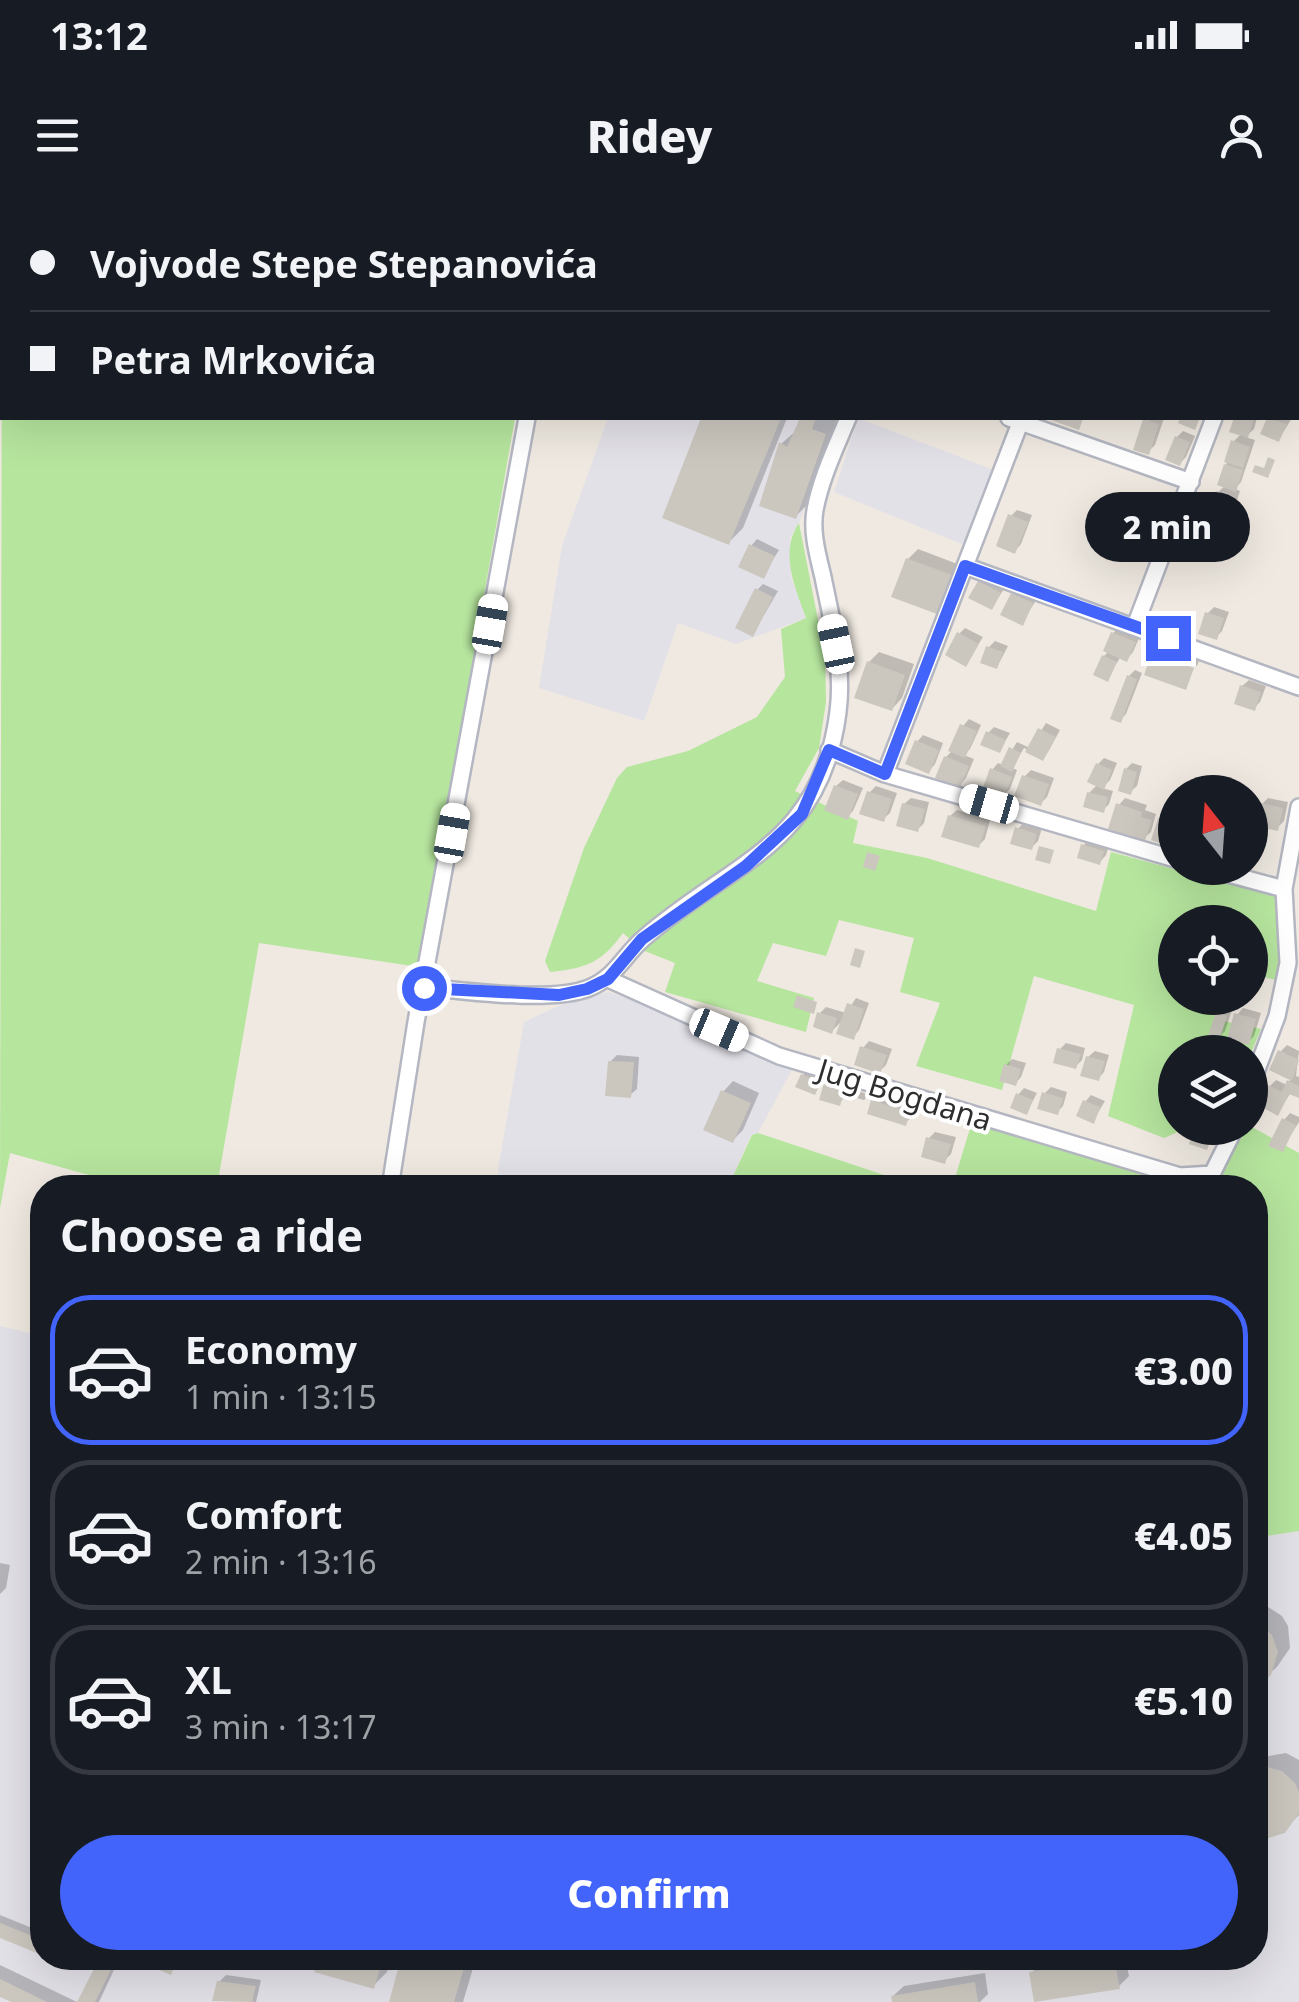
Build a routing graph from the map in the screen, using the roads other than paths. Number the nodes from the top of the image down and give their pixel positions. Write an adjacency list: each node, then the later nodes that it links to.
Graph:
1 (527, 420): 18 (street)
2 (847, 420): 10 (street)
3 (1017, 420): 7 (street)
4 (1020, 420): 6 (street)
5 (1213, 420): 6 (street)
6 (1191, 482): 8 (street)
7 (965, 566): 8 (street); 11 (street)
8 (1134, 626): 9 (street)
9 (1299, 687)
10 (829, 750): 11 (street); 17 (street)
11 (885, 774): 13 (street)
12 (1299, 806): 15 (street)
13 (1158, 854)
14 (1266, 885): 15 (street)
15 (1284, 890): 16 (street)
16 (1294, 965): 19 (street)
17 (608, 979): 18 (street); 22 (street, Jug Bogdana)
18 (424, 988): 21 (street)
19 (1268, 1040)
20 (1226, 1145): 23 (street, Jug Bogdana)
21 (392, 1175)
22 (1177, 1175)
23 (1196, 1175)

